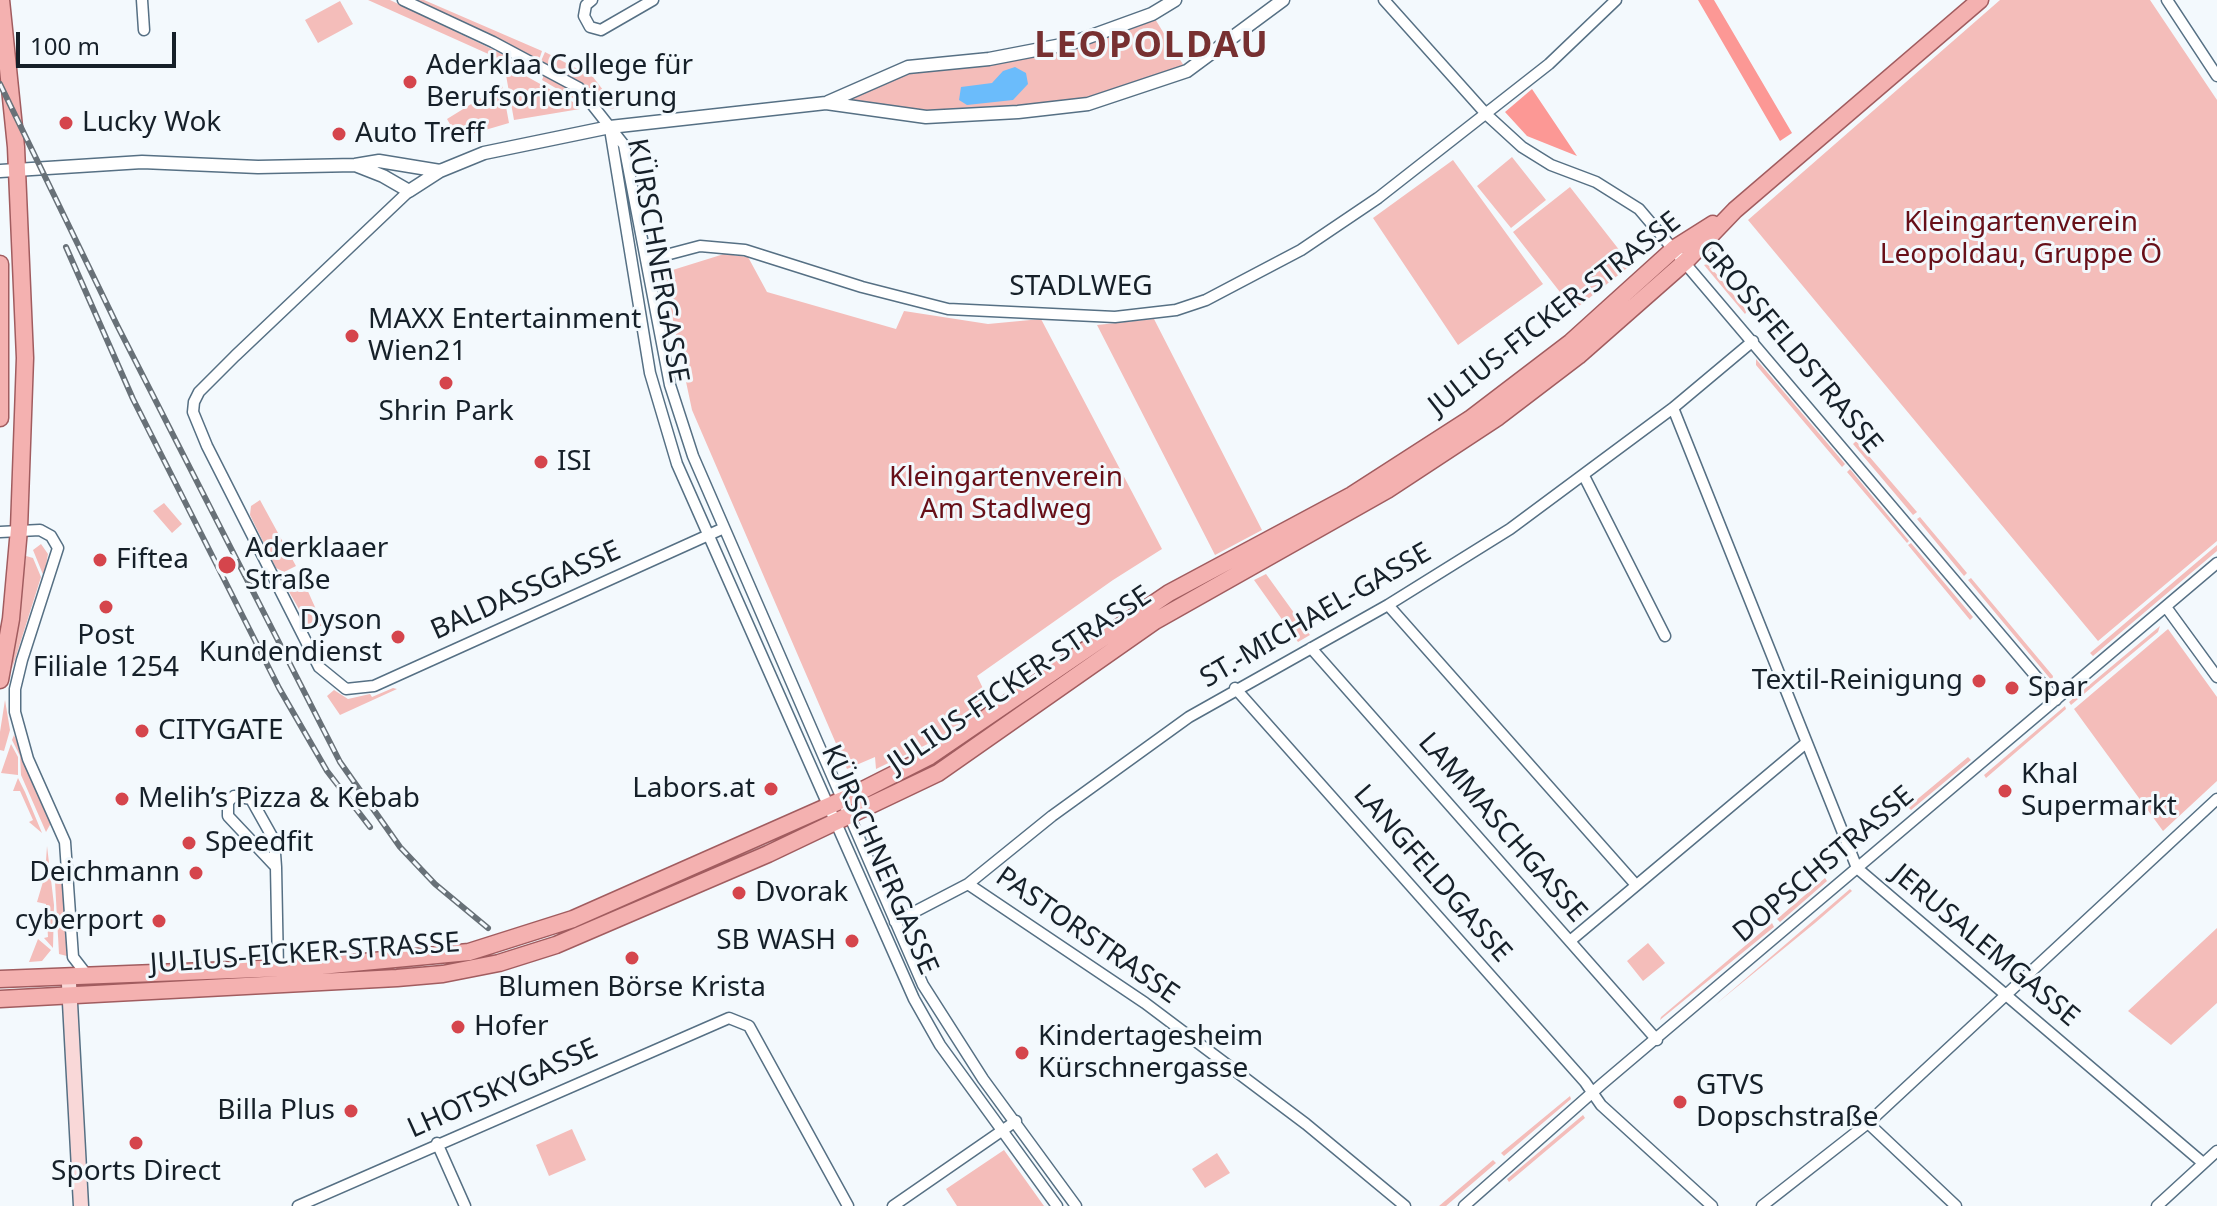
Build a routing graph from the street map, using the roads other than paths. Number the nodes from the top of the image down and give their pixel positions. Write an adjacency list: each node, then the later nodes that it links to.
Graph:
1 (1, 0): 19 (main road)
2 (142, 0): 12 (street)
3 (403, 0): 16 (street)
4 (592, 0): 5 (street)
5 (653, 0)
6 (1175, 0): 14 (street)
7 (1283, 0): 14 (street)
8 (1384, 0): 15 (street, GROSSFELDSTRASSE)
9 (1616, 0): 15 (street, STADLWEG)
10 (1980, 0): 22 (main road, JULIUS-FICKER-STRASSE)
11 (2167, 0): 13 (street)
12 (144, 30)
13 (2217, 76)
14 (826, 103): 16 (street)
15 (1487, 115): 22 (street, GROSSFELDSTRASSE); 23 (street, STADLWEG)
16 (610, 127): 20 (street); 23 (street, KÜRSCHNERGASSE); 32 (street, KÜRSCHNERGASSE)
17 (395, 164): 18 (street); 20 (street); 21 (street)
18 (355, 165): 19 (street); 21 (street)
19 (8, 170): 30 (main road)
20 (440, 171): 21 (street)
21 (411, 189): 32 (street, BALDASSGASSE)
22 (1680, 255): 25 (street, GROSSFELDSTRASSE); 44 (main road, JULIUS-FICKER-STRASSE); 45 (main road, JULIUS-FICKER-STRASSE)
23 (647, 260): 29 (street, KÜRSCHNERGASSE)
24 (0, 264): 27 (main road)
25 (1753, 341): 26 (street, ST.-MICHAEL-GASSE); 41 (street, GROSSFELDSTRASSE)
26 (1673, 408): 28 (street, ST.-MICHAEL-GASSE); 42 (street, JERUSALEMGASSE)
27 (0, 418)
28 (1584, 476): 34 (street, ST.-MICHAEL-GASSE); 36 (street)
29 (724, 528): 32 (street, BALDASSGASSE); 44 (street, KÜRSCHNERGASSE)
30 (19, 529): 31 (street); 39 (main road); 52 (street)
31 (0, 532)
32 (710, 535): 44 (street, KÜRSCHNERGASSE)
33 (2217, 563): 35 (street, DOPSCHSTRASSE)
34 (1388, 605): 37 (street, ST.-MICHAEL-GASSE); 49 (street)
35 (2166, 607): 38 (street); 41 (street, DOPSCHSTRASSE)
36 (1665, 636)
37 (1311, 648): 40 (street, ST.-MICHAEL-GASSE); 51 (street, LAMMASCHGASSE)
38 (2217, 677)
39 (0, 680)
40 (1235, 688): 48 (street, ST.-MICHAEL-GASSE); 60 (street, LANGFELDGASSE)
41 (2056, 700): 47 (street, DOPSCHSTRASSE)
42 (1806, 743): 47 (street, JERUSALEMGASSE); 49 (street)
43 (2217, 799): 56 (street)
44 (834, 803): 45 (street, KÜRSCHNERGASSE); 45 (street, KÜRSCHNERGASSE); 54 (main road, JULIUS-FICKER-STRASSE)
45 (843, 819): 50 (street, KÜRSCHNERGASSE); 54 (main road, JULIUS-FICKER-STRASSE); 63 (street, KÜRSCHNERGASSE)
46 (276, 867): 46 (street); 54 (street)
47 (1857, 868): 56 (street, JERUSALEMGASSE); 59 (street, DOPSCHSTRASSE)
48 (968, 884): 50 (street, ST.-MICHAEL-GASSE); 74 (street, PASTORSTRASSE)
49 (1636, 885): 51 (street)
50 (895, 922): 61 (street, KÜRSCHNERGASSE)
51 (1570, 941): 59 (street, LAMMASCHGASSE)
52 (87, 975): 53 (main road, JULIUS-FICKER-STRASSE); 54 (main road, JULIUS-FICKER-STRASSE)
53 (69, 976): 55 (main road, JULIUS-FICKER-STRASSE); 57 (main road)
54 (278, 976): 57 (main road, JULIUS-FICKER-STRASSE)
55 (0, 979)
56 (2004, 993): 62 (street); 66 (street, JERUSALEMGASSE)
57 (69, 995): 58 (main road, JULIUS-FICKER-STRASSE); 67 (main road)
58 (0, 999)
59 (1657, 1040): 60 (street, DOPSCHSTRASSE)
60 (1592, 1093): 75 (street, DOPSCHSTRASSE); 76 (street, LANGFELDGASSE)
61 (1016, 1121): 63 (street); 73 (street, KÜRSCHNERGASSE)
62 (1868, 1123): 77 (street); 78 (street)
63 (1001, 1131): 71 (street); 72 (street, KÜRSCHNERGASSE)
64 (437, 1143): 68 (street, LHOTSKYGASSE); 69 (street); 70 (street, LHOTSKYGASSE)
65 (2217, 1151): 66 (street)
66 (2203, 1163): 79 (street)
67 (81, 1206)
68 (299, 1206)
69 (465, 1206)
70 (848, 1206)
71 (893, 1206)
72 (1057, 1206)
73 (1076, 1206)
74 (1405, 1206)
75 (1464, 1206)
76 (1712, 1206)
77 (1762, 1206)
78 (1956, 1206)
79 (2157, 1206)

